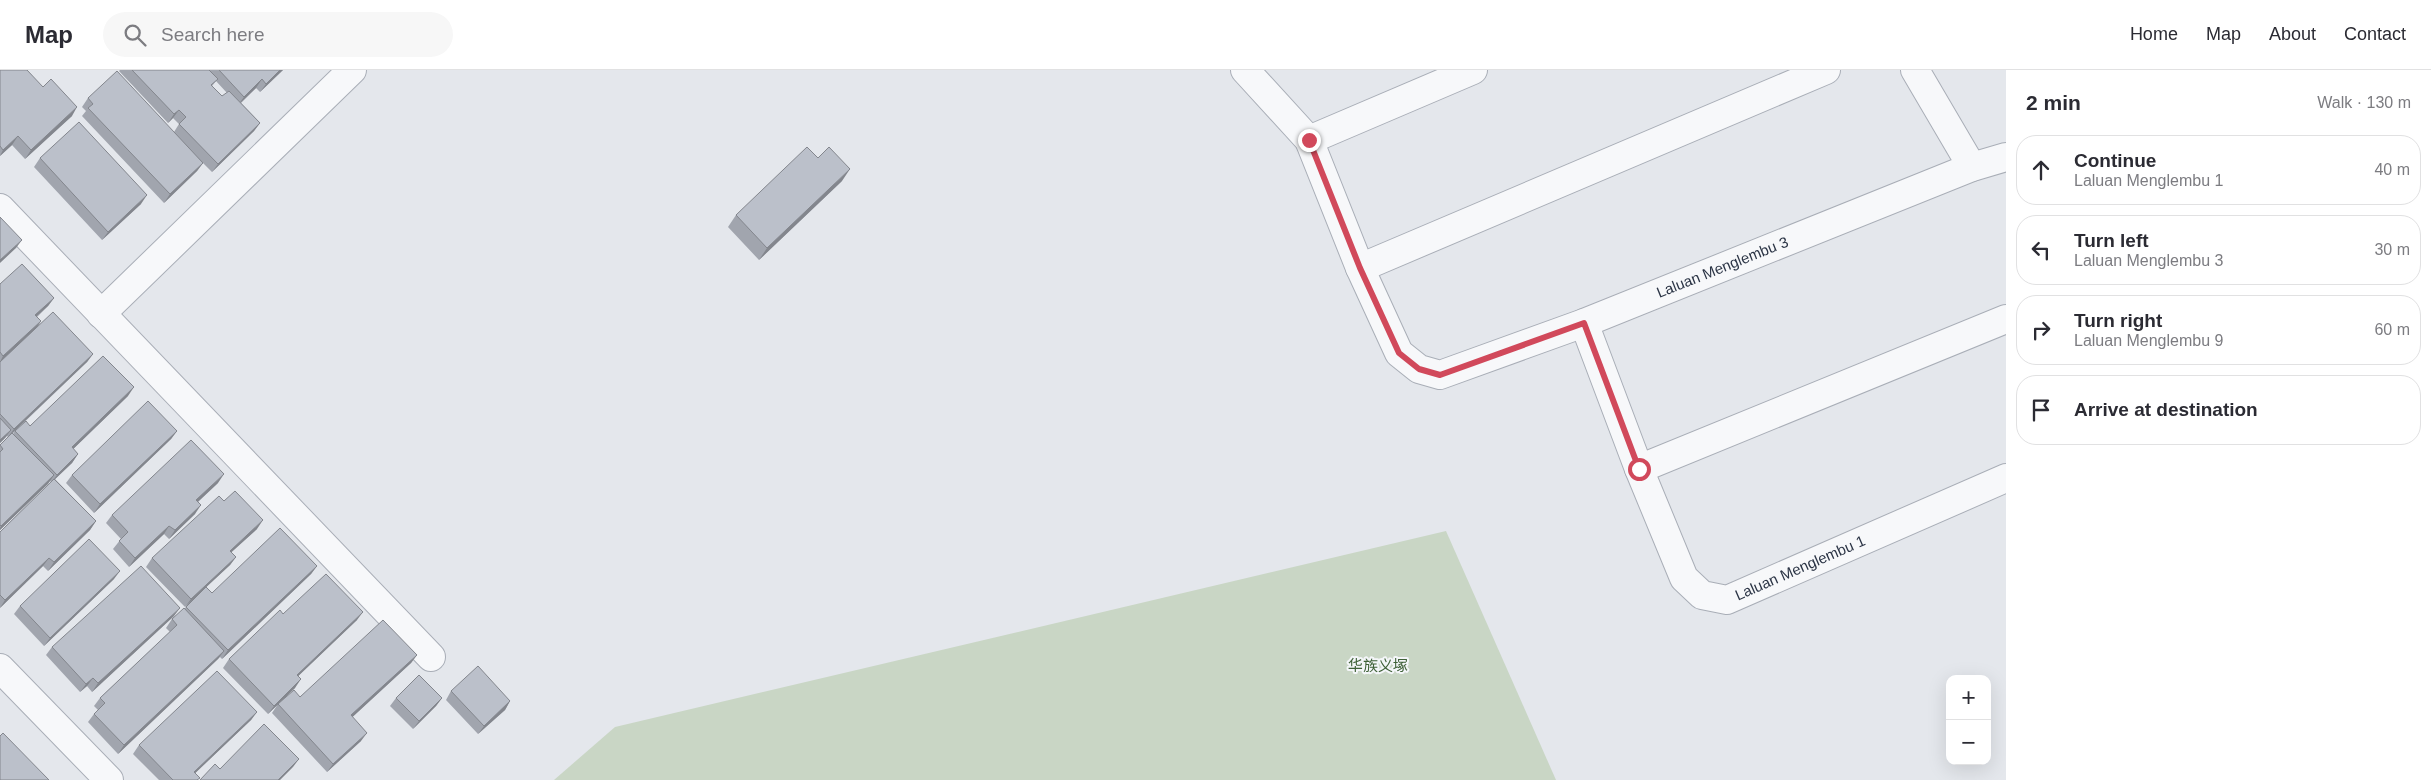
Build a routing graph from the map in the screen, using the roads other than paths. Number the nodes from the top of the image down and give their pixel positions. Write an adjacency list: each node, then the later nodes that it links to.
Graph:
1 (352, 70): 11 (street)
2 (1245, 70): 6 (street)
3 (1473, 70): 6 (street)
4 (1826, 70): 10 (street)
5 (1915, 70): 8 (street)
6 (1309, 140): 10 (street)
7 (2006, 157): 8 (street, Laluan Menglembu 3)
8 (1972, 167): 13 (street, Laluan Menglembu 3)
9 (0, 208): 11 (street)
10 (1360, 268): 13 (street, Laluan Menglembu 3)
11 (101, 314): 16 (street)
12 (2006, 319): 14 (street)
13 (1584, 323): 14 (street, Laluan Menglembu 1)
14 (1639, 469): 15 (street, Laluan Menglembu 1)
15 (2006, 478)
16 (431, 657)
17 (0, 668): 18 (street)
18 (109, 780)

